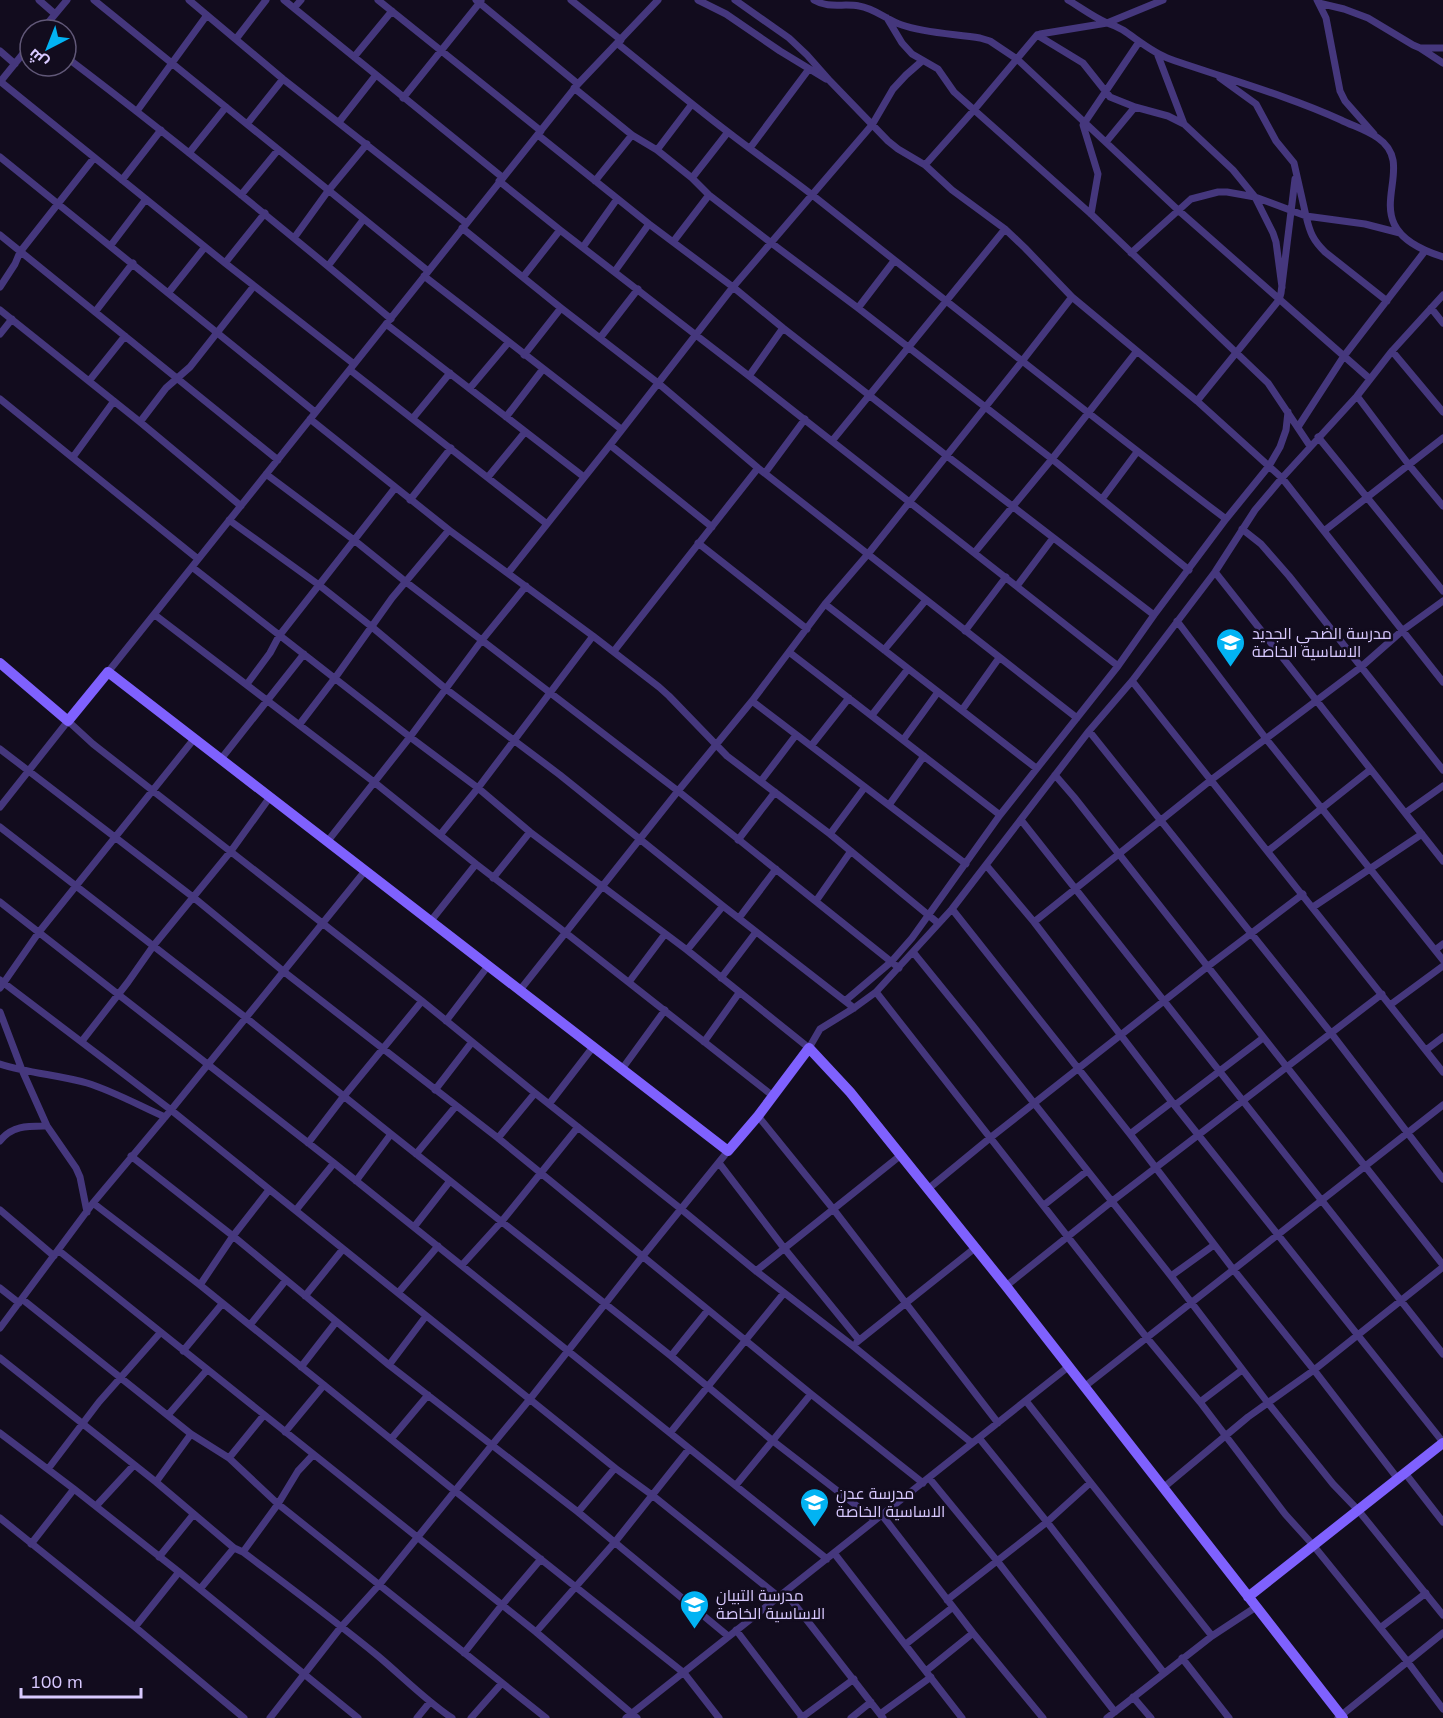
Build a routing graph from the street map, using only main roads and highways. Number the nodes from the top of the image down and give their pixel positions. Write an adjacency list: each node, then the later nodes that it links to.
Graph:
1 (0, 663): 3 (main road)
2 (1443, 1442): 3 (main road)
3 (1248, 1597): 4 (main road)
4 (1340, 1717)

